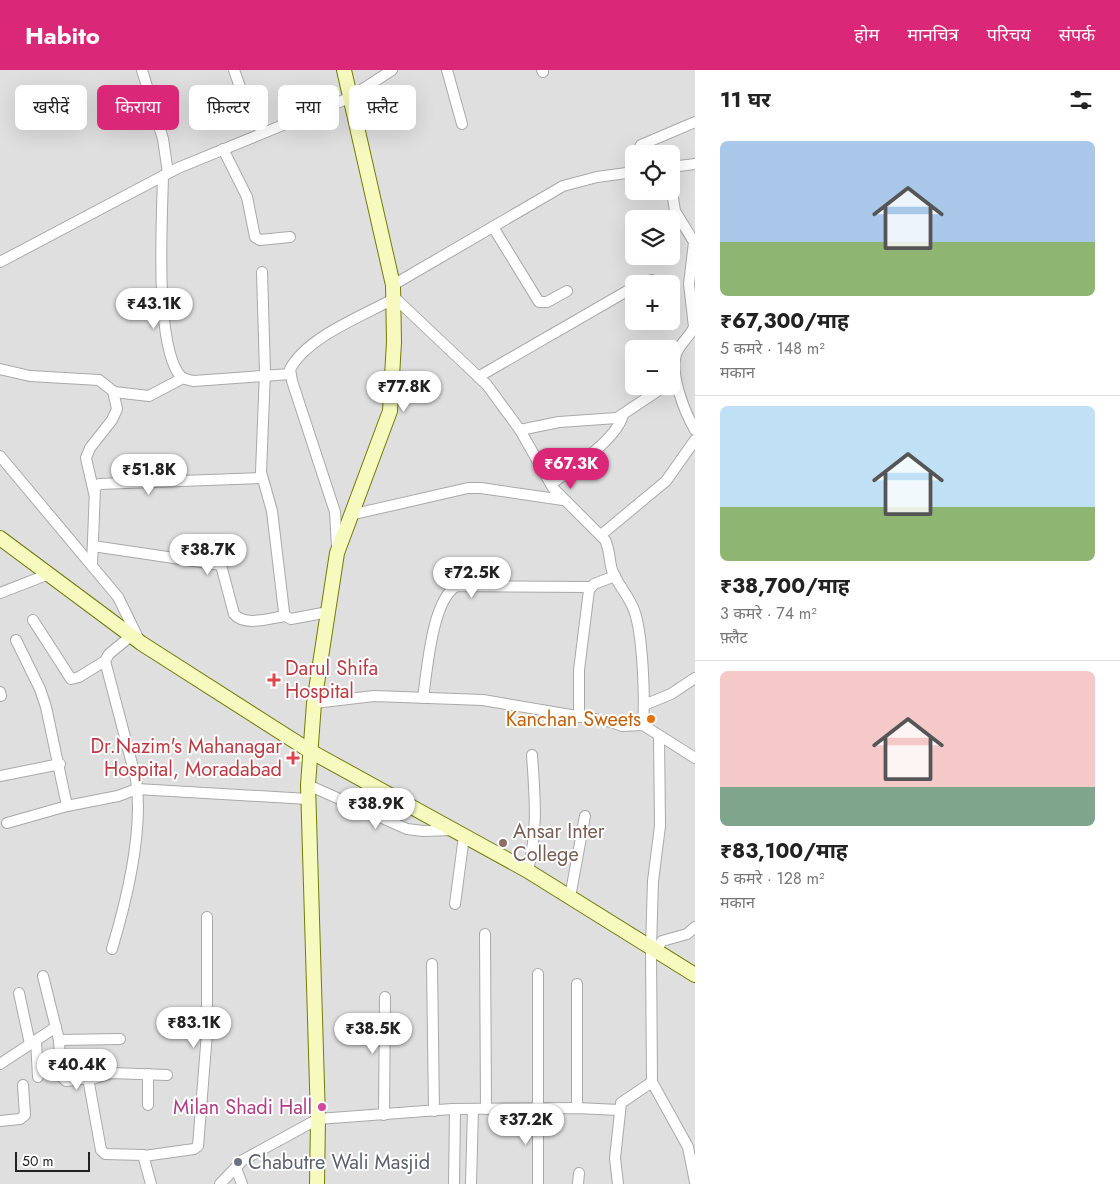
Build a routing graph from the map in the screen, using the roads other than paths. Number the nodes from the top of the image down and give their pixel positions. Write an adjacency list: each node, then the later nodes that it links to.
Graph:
1 (142, 70): 17 (street)
2 (234, 70): 11 (street)
3 (344, 70): 7 (street)
4 (392, 70): 6 (street)
5 (446, 70): 9 (street)
6 (369, 85)
7 (349, 98): 11 (street)
8 (695, 122): 12 (street)
9 (462, 124)
10 (356, 130): 24 (street)
11 (262, 133): 13 (street)
12 (641, 145)
13 (223, 149): 17 (street); 20 (street)
14 (695, 164): 15 (street)
15 (680, 166)
16 (625, 173): 19 (street)
17 (165, 175): 21 (street); 32 (street)
18 (673, 200): 26 (street)
19 (493, 227): 23 (street); 24 (street)
20 (290, 238)
21 (0, 262)
22 (262, 272): 30 (street)
23 (567, 291)
24 (394, 292): 29 (street); 31 (street); 45 (street)
25 (625, 292): 31 (street)
26 (694, 331): 27 (street)
27 (680, 349)
28 (0, 369): 33 (street)
29 (290, 374): 30 (street); 49 (street)
30 (264, 376): 32 (street); 41 (street)
31 (478, 377): 37 (street)
32 (183, 378): 33 (street)
33 (114, 392): 43 (street)
34 (652, 395): 36 (street)
35 (679, 395): 38 (street)
36 (623, 415): 37 (street); 42 (street)
37 (520, 430): 42 (street)
38 (695, 430)
39 (695, 440): 46 (street)
40 (0, 456): 50 (street)
41 (261, 478): 43 (street); 56 (street)
42 (551, 484): 44 (street)
43 (94, 492): 48 (street)
44 (562, 500): 45 (street); 46 (street)
45 (350, 515): 49 (street)
46 (601, 535): 52 (street)
47 (0, 538): 51 (street)
48 (93, 546): 50 (street); 56 (street)
49 (337, 553): 55 (street)
50 (92, 566): 58 (street)
51 (49, 574): 54 (street); 58 (street)
52 (615, 576): 53 (street); 64 (street)
53 (590, 587): 62 (street); 65 (street)
54 (0, 593)
55 (328, 612): 56 (street); 63 (street)
56 (285, 616)
57 (33, 620): 60 (street)
58 (136, 639): 60 (street); 68 (street)
59 (16, 640): 71 (street)
60 (105, 661): 73 (street)
61 (695, 678): 64 (street)
62 (423, 698): 63 (street); 65 (street)
63 (314, 703): 68 (street)
64 (644, 705): 66 (street)
65 (579, 717): 66 (street)
66 (643, 725): 67 (street)
67 (659, 736): 70 (street); 86 (street)
68 (310, 751): 74 (street); 78 (street)
69 (532, 755): 79 (street)
70 (695, 758)
71 (60, 764): 72 (street); 75 (street)
72 (0, 776)
73 (137, 789): 74 (street); 75 (street); 85 (street)
74 (308, 792): 78 (street); 114 (street)
75 (67, 806): 77 (street)
76 (585, 816): 80 (street)
77 (7, 823)
78 (459, 833): 79 (street); 81 (street)
79 (528, 871): 80 (street)
80 (570, 898): 86 (street)
81 (455, 904)
82 (207, 917): 116 (street)
83 (695, 927): 86 (street)
84 (485, 934): 110 (street)
85 (112, 949)
86 (654, 949): 89 (street); 103 (street)
87 (432, 964): 112 (street)
88 (538, 974): 106 (street)
89 (695, 975)
90 (43, 976): 94 (street)
91 (577, 984): 107 (street)
92 (19, 993): 97 (street)
93 (385, 997): 113 (street)
94 (56, 1027): 96 (street); 97 (street)
95 (120, 1039): 96 (street)
96 (59, 1040): 102 (street)
97 (33, 1042): 98 (street); 101 (street)
98 (0, 1064)
99 (148, 1074): 100 (street); 102 (street); 105 (street)
100 (167, 1075)
101 (38, 1078)
102 (89, 1080): 116 (street)
103 (652, 1082): 111 (street); 117 (street)
104 (22, 1085): 115 (street)
105 (148, 1105)
106 (538, 1108): 107 (street); 110 (street); 127 (street)
107 (577, 1108): 111 (street)
108 (455, 1109): 109 (street); 112 (street); 125 (street)
109 (473, 1109): 110 (street); 126 (street)
110 (486, 1109)
111 (619, 1110): 129 (street)
112 (434, 1111): 113 (street)
113 (384, 1114): 114 (street)
114 (318, 1119): 118 (street); 124 (street)
115 (0, 1120)
116 (144, 1156): 121 (street)
117 (693, 1161): 120 (street)
118 (236, 1168): 122 (street); 123 (street)
119 (579, 1173): 128 (street)
120 (695, 1182)
121 (151, 1184)
122 (220, 1184)
123 (242, 1184)
124 (317, 1184)
125 (454, 1184)
126 (471, 1184)
127 (538, 1184)
128 (578, 1184)
129 (618, 1184)

